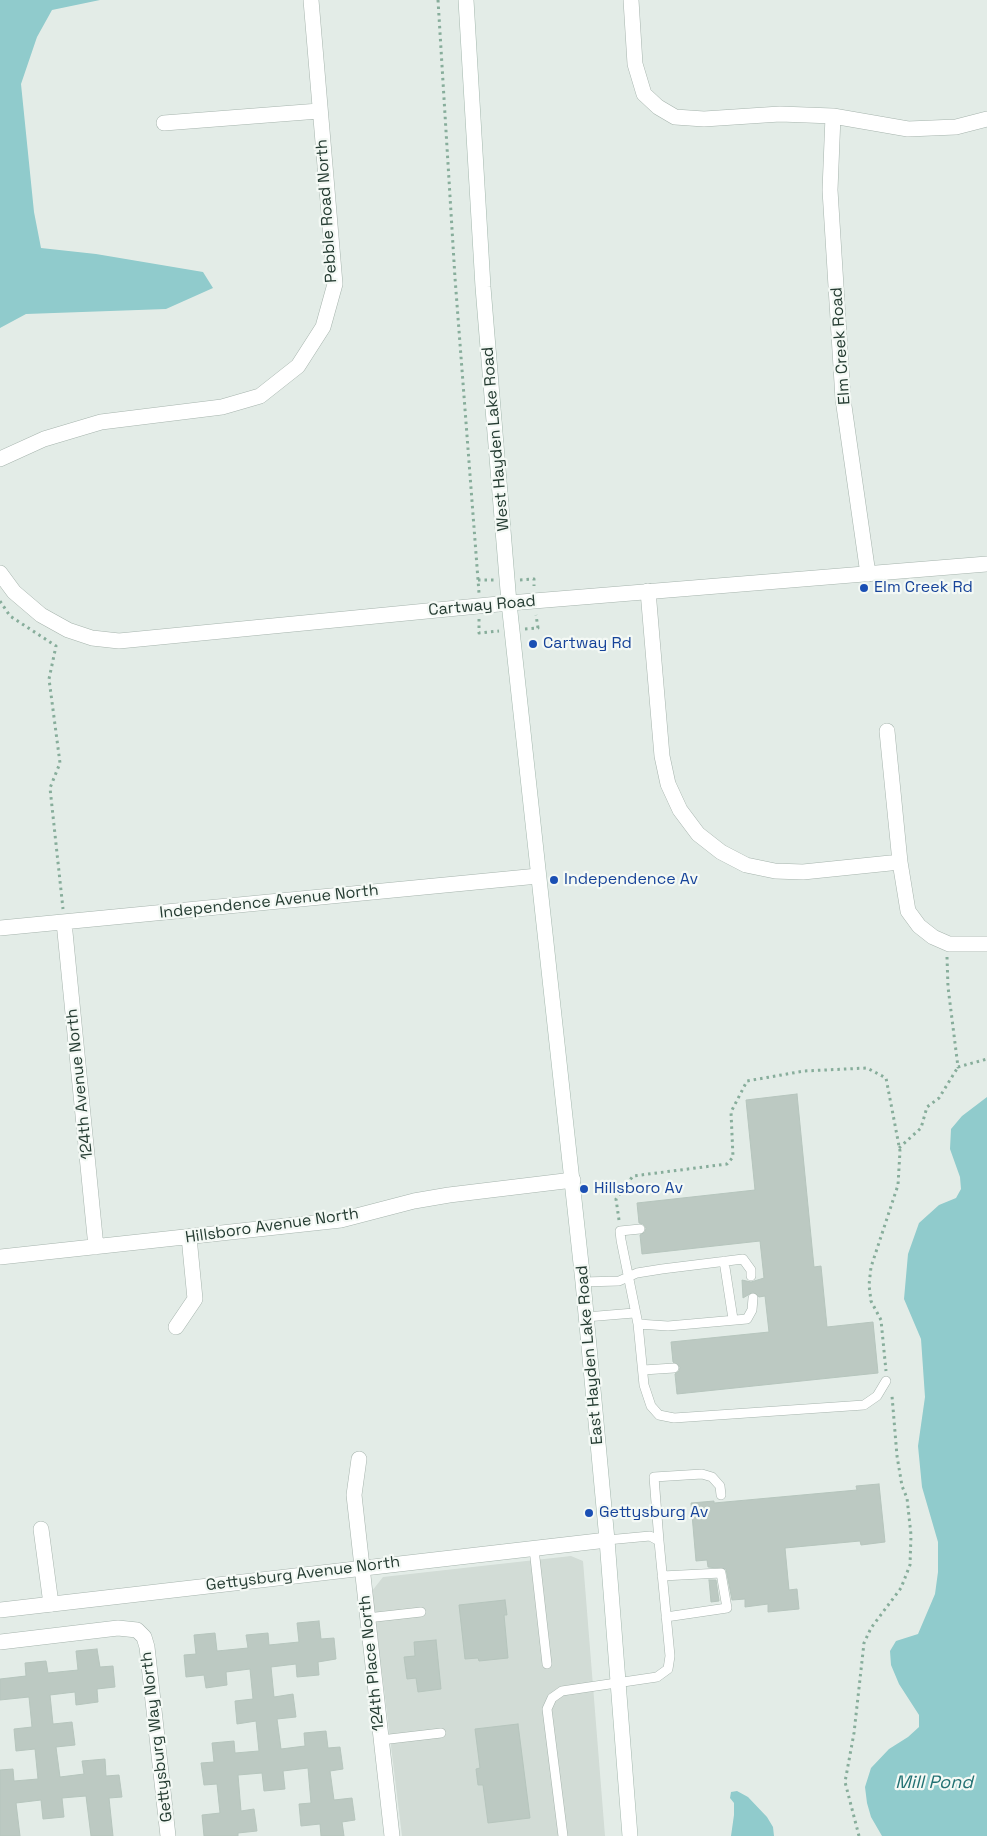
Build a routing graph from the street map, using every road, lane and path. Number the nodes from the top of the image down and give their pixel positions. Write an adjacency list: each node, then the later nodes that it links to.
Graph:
1 (311, 0): 5 (street, Pebble Road North)
2 (438, 0): 13 (path)
3 (466, 0): 16 (street, West Hayden Lake Road)
4 (631, 0): 6 (street)
5 (319, 111): 8 (street); 9 (street, Pebble Road North)
6 (834, 116): 7 (street); 12 (street, Elm Creek Road)
7 (987, 120)
8 (164, 123)
9 (0, 459)
10 (987, 564): 12 (street, Cartway Road)
11 (0, 573): 16 (street, Cartway Road)
12 (868, 574): 14 (street, Cartway Road)
13 (478, 580)
14 (648, 592): 16 (street, Cartway Road); 18 (street)
15 (0, 601): 20 (path)
16 (509, 604): 19 (street, West Hayden Lake Road)
17 (887, 730): 18 (street)
18 (900, 862): 22 (street)
19 (538, 876): 20 (street, Independence Avenue North); 27 (street, East Hayden Lake Road)
20 (64, 922): 21 (street, Independence Avenue North); 31 (street, 124th Avenue North)
21 (0, 928)
22 (949, 944): 23 (street); 25 (path)
23 (987, 944)
24 (987, 1060): 25 (path)
25 (958, 1067): 26 (path)
26 (899, 1148): 29 (path); 45 (path)
27 (573, 1180): 30 (street, Hillsboro Avenue North); 36 (street, East Hayden Lake Road)
28 (640, 1229): 29 (lane)
29 (620, 1231): 35 (lane)
30 (189, 1237): 31 (street, Hillsboro Avenue North); 42 (street)
31 (96, 1247): 32 (street, Hillsboro Avenue North)
32 (0, 1257)
33 (724, 1261): 34 (lane); 35 (lane); 40 (lane)
34 (751, 1276)
35 (628, 1278): 36 (lane); 38 (lane)
36 (583, 1282): 39 (street, East Hayden Lake Road)
37 (753, 1298): 40 (lane)
38 (634, 1313): 39 (lane); 41 (lane)
39 (586, 1317): 49 (street, East Hayden Lake Road)
40 (733, 1319): 41 (lane)
41 (638, 1324): 44 (lane)
42 (176, 1327)
43 (674, 1368): 44 (lane)
44 (642, 1370): 45 (lane)
45 (886, 1380): 68 (path)
46 (359, 1460): 52 (street, 124th Place North)
47 (721, 1495): 50 (lane)
48 (41, 1529): 54 (street)
49 (607, 1540): 50 (lane); 51 (street, Gettysburg Avenue North); 61 (street, East Hayden Lake Road)
50 (659, 1540): 53 (lane)
51 (534, 1549): 52 (street, Gettysburg Avenue North); 60 (lane)
52 (363, 1567): 54 (street, Gettysburg Avenue North); 58 (street, 124th Place North)
53 (662, 1576): 57 (lane); 57 (lane)
54 (51, 1604): 55 (street, Gettysburg Avenue North)
55 (0, 1610)
56 (422, 1612): 58 (lane)
57 (666, 1617): 61 (lane)
58 (367, 1618): 63 (street, 124th Place North)
59 (0, 1642): 64 (street, Gettysburg Way North)
60 (547, 1664)
61 (618, 1682): 66 (lane); 67 (street, East Hayden Lake Road)
62 (440, 1733): 63 (lane)
63 (381, 1740): 65 (street, 124th Place North)
64 (168, 1836)
65 (392, 1836)
66 (563, 1836)
67 (630, 1836)
68 (859, 1836)

